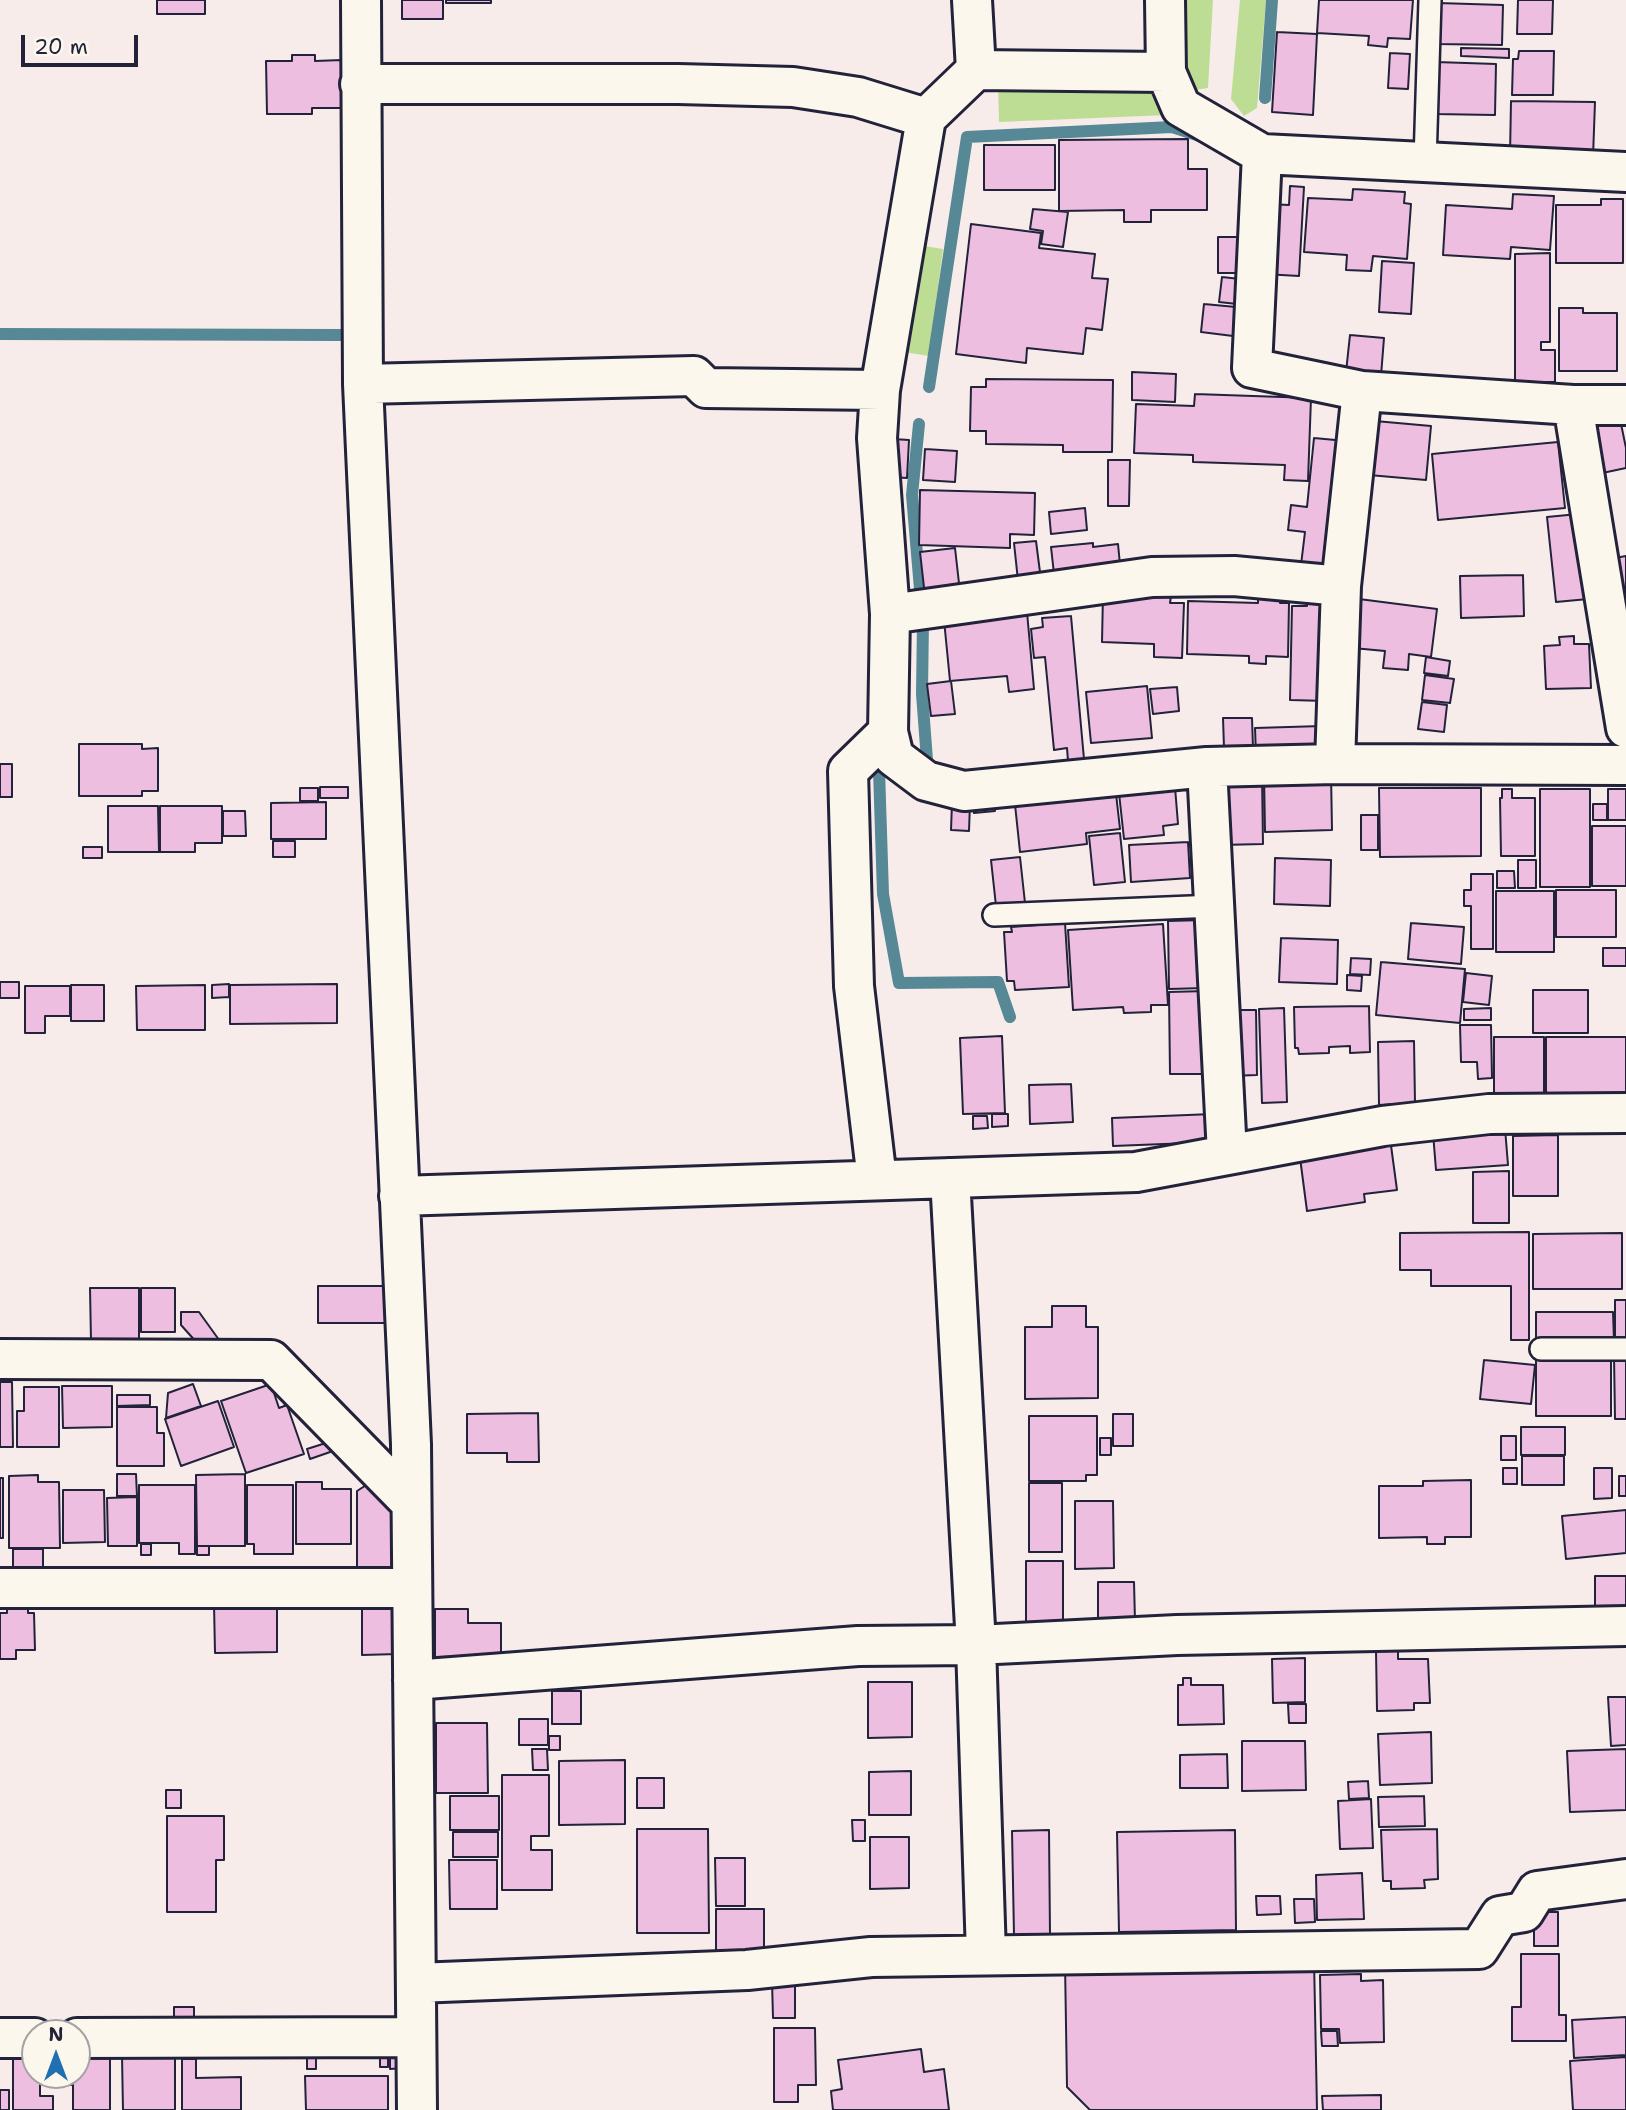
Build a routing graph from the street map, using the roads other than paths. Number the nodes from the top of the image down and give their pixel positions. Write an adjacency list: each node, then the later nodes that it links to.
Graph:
1 (361, 0): 7 (street)
2 (972, 0): 5 (street)
3 (1165, 0): 6 (street)
4 (1430, 0): 10 (lane)
5 (976, 70): 6 (street); 8 (street)
6 (1166, 72): 9 (street)
7 (360, 84): 8 (street); 12 (street)
8 (926, 118): 13 (street)
9 (1262, 154): 10 (street); 14 (street)
10 (1425, 162): 11 (street)
11 (1626, 172)
12 (363, 384): 13 (street); 30 (street)
13 (880, 390): 18 (street)
14 (1362, 391): 15 (street); 17 (street)
15 (1573, 405): 16 (street); 19 (street)
16 (1626, 405)
17 (1340, 586): 18 (street); 21 (street)
18 (890, 614): 20 (street)
19 (1626, 728)
20 (888, 732): 23 (street); 29 (street)
21 (1335, 764): 22 (street); 23 (street)
22 (1626, 765)
23 (1207, 767): 24 (street)
24 (1214, 906): 25 (lane); 27 (street)
25 (994, 915)
26 (1626, 1113): 27 (street)
27 (1227, 1154): 28 (street)
28 (950, 1178): 29 (street); 38 (street)
29 (877, 1180): 30 (street)
30 (399, 1196): 34 (street)
31 (1541, 1349): 32 (lane)
32 (1626, 1349)
33 (0, 1359): 34 (street)
34 (411, 1503): 36 (street)
35 (0, 1588): 36 (street)
36 (412, 1588): 39 (street)
37 (1626, 1626): 38 (street)
38 (976, 1644): 39 (street); 41 (street)
39 (413, 1680): 42 (street)
40 (1626, 1879): 41 (street)
41 (986, 1955): 42 (street)
42 (416, 1983): 43 (street)
43 (416, 2037): 46 (street); 47 (street)
44 (0, 2038): 45 (street)
45 (21, 2038)
46 (91, 2038)
47 (417, 2110)

